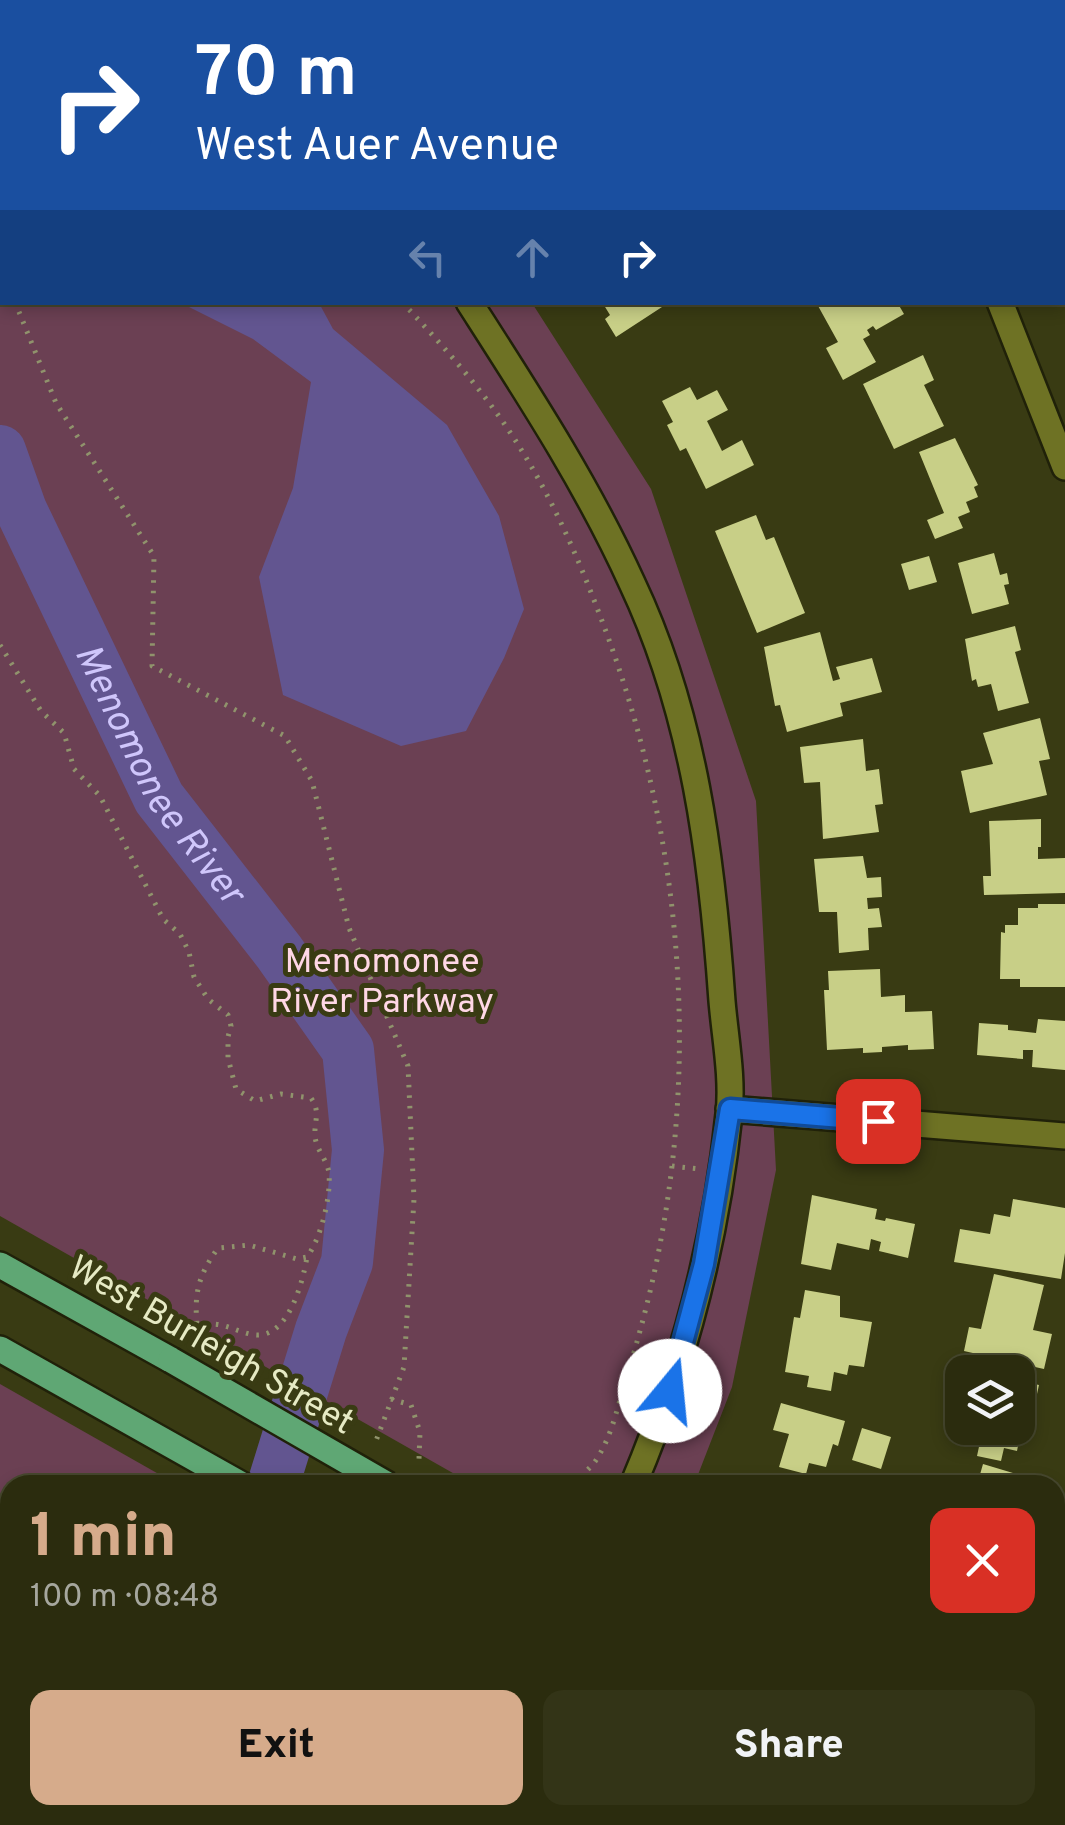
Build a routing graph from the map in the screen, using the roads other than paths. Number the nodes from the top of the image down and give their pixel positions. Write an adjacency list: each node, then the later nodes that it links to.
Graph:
1 (471, 305): 4 (street)
2 (1001, 305): 3 (street)
3 (1065, 467)
4 (730, 1109): 5 (street); 10 (street)
5 (1065, 1136)
6 (0, 1265): 9 (main road, West Burleigh Street, bridge)
7 (0, 1349): 8 (main road)
8 (224, 1475)
9 (371, 1475)
10 (637, 1475)

